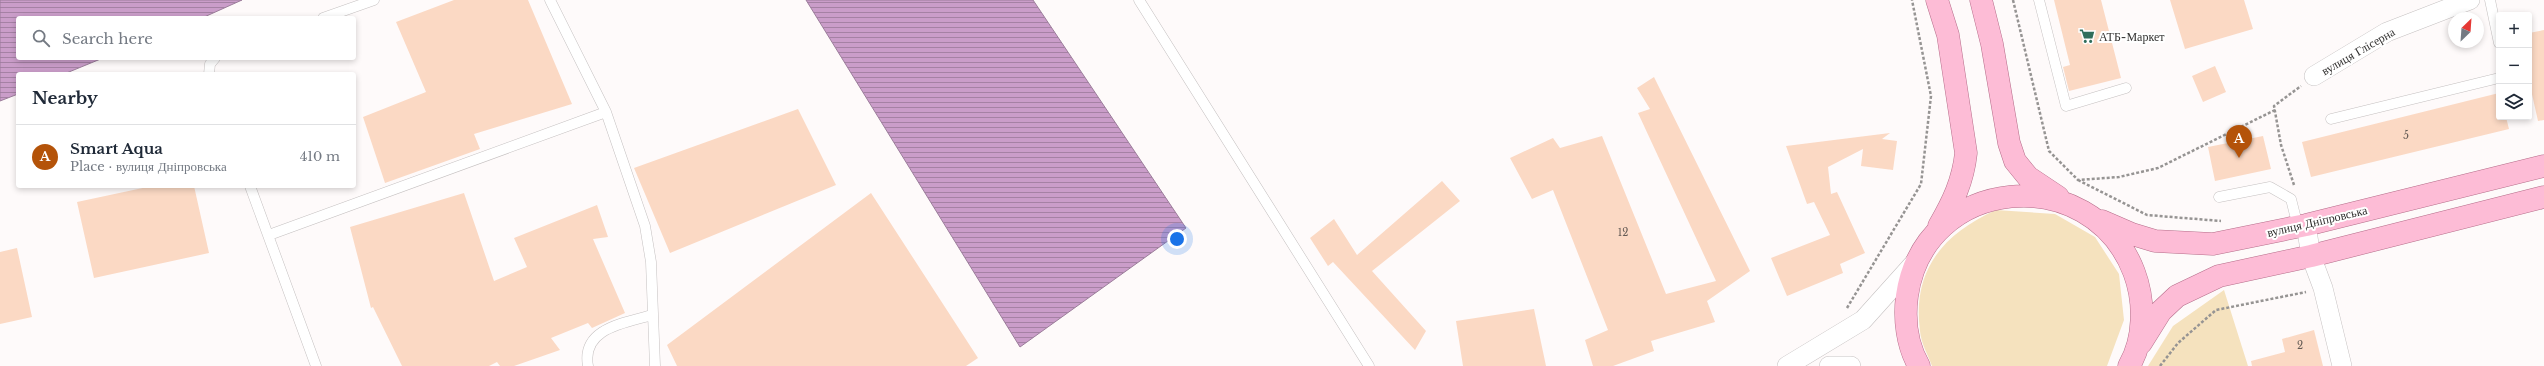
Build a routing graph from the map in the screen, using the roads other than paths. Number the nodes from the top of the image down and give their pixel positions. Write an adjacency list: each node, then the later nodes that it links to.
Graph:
1 (374, 0): 9 (lane)
2 (550, 0): 16 (lane)
3 (1139, 0): 34 (lane)
4 (1937, 0): 26 (main road)
5 (1981, 0): 22 (main road)
6 (2039, 0): 15 (lane)
7 (2470, 0): 13 (street, вулиця Глісерна)
8 (2490, 0): 10 (lane)
9 (329, 16)
10 (2496, 29)
11 (213, 60): 12 (lane)
12 (209, 72)
13 (2314, 76)
14 (2496, 79): 17 (lane)
15 (2126, 88)
16 (606, 112): 25 (lane); 29 (lane)
17 (2331, 119)
18 (2544, 166): 24 (main road, вулиця Дніпровська)
19 (251, 188): 25 (lane)
20 (2219, 197): 24 (lane)
21 (2544, 197): 27 (main road)
22 (2067, 203): 23 (main road); 26 (main road)
23 (2092, 216): 24 (main road, вулиця Дніпровська); 30 (main road)
24 (2302, 226): 27 (street)
25 (269, 235): 31 (lane)
26 (1933, 237): 28 (main road)
27 (2311, 256): 30 (main road); 39 (street)
28 (1919, 258): 35 (street); 38 (main road)
29 (652, 315): 32 (lane); 33 (lane)
30 (2130, 365)
31 (316, 366)
32 (588, 366)
33 (655, 366)
34 (1369, 366)
35 (1787, 366)
36 (1829, 366): 37 (street)
37 (1851, 366)
38 (1919, 366)
39 (2342, 366)

